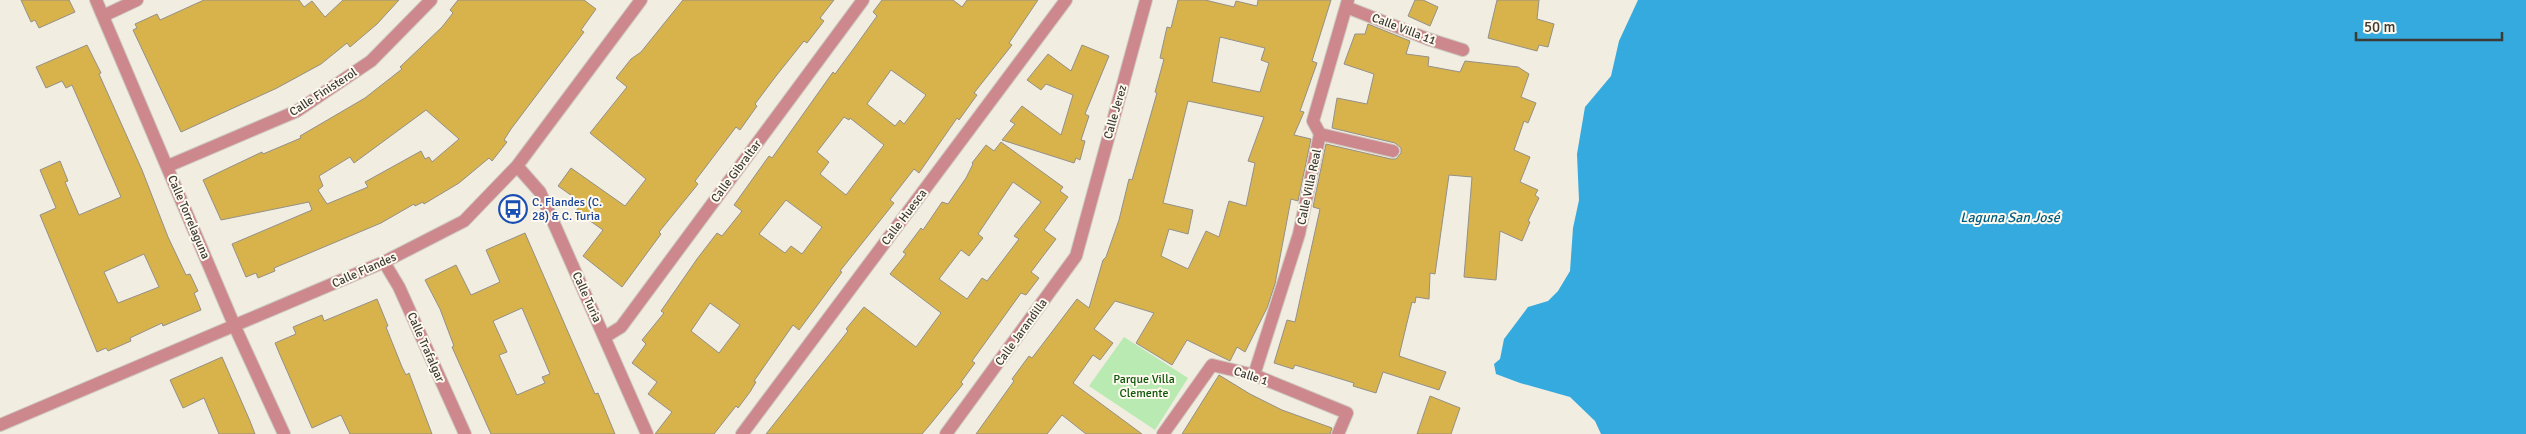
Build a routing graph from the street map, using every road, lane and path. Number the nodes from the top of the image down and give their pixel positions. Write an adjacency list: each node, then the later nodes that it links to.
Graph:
1 (96, 0): 9 (street, Calle Torrelaguna)
2 (137, 0): 9 (street)
3 (431, 0): 13 (street, Calle Finisterol)
4 (641, 0): 14 (street, Calle Flandes)
5 (863, 0): 18 (street, Calle Gibraltar)
6 (1066, 0): 24 (street, Calle Huesca)
7 (1146, 0): 15 (street, Calle Jerez)
8 (1347, 3): 10 (street, Calle Villa 11); 11 (street, Calle Villa Real)
9 (103, 16): 13 (street, Calle Torrelaguna)
10 (1463, 50)
11 (1320, 134): 12 (street); 19 (street, Calle Villa Real)
12 (1393, 151)
13 (168, 166): 17 (street, Calle Torrelaguna)
14 (517, 166): 16 (street, Calle Flandes); 18 (street, Calle Turia)
15 (1084, 224): 25 (street, Calle Jarandilla)
16 (384, 262): 17 (street, Calle Flandes); 22 (street, Calle Trafalgar)
17 (235, 327): 20 (street, Calle Flandes); 21 (street, Calle Torrelaguna)
18 (605, 337): 23 (street, Calle Turia)
19 (1254, 375): 26 (street, Calle 1); 27 (street, Calle 1)
20 (0, 425)
21 (284, 434)
22 (465, 434)
23 (648, 434)
24 (742, 434)
25 (946, 434)
26 (1163, 434)
27 (1338, 434)

